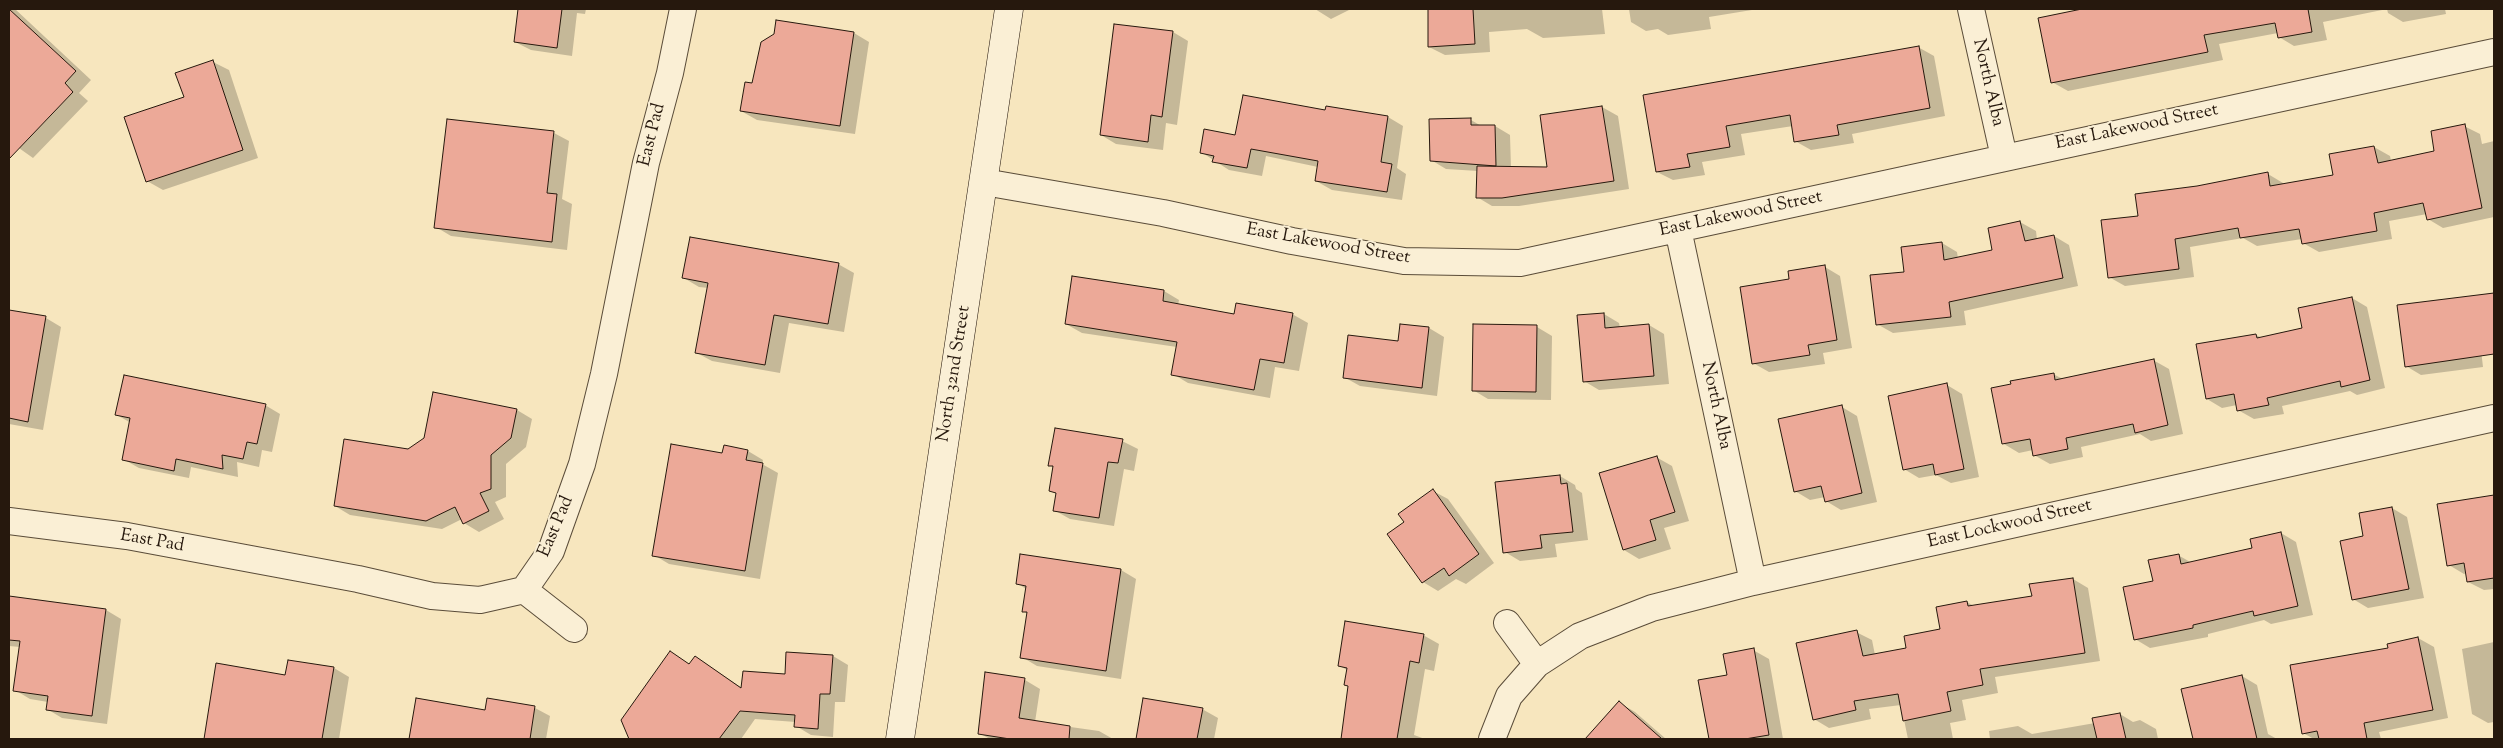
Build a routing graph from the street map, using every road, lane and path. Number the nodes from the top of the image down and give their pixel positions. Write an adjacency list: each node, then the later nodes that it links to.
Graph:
1 (682, 9): 11 (street, East Pad)
2 (1009, 9): 6 (street, North 32nd Street)
3 (1971, 9): 5 (street, North Alba)
4 (2494, 52): 5 (street, East Lakewood Street)
5 (2004, 157): 7 (street, East Lakewood Street)
6 (984, 182): 7 (street, East Lakewood Street); 15 (street, North 32nd Street)
7 (1678, 229): 10 (street, North Alba)
8 (2494, 418): 10 (street, East Lockwood Street)
9 (9, 521): 11 (street, East Pad)
10 (1753, 582): 14 (street, East Lockwood Street)
11 (524, 590): 13 (street)
12 (1507, 623): 14 (street)
13 (574, 629)
14 (1538, 664): 16 (street, East Lockwood Street)
15 (900, 739)
16 (1492, 739)

